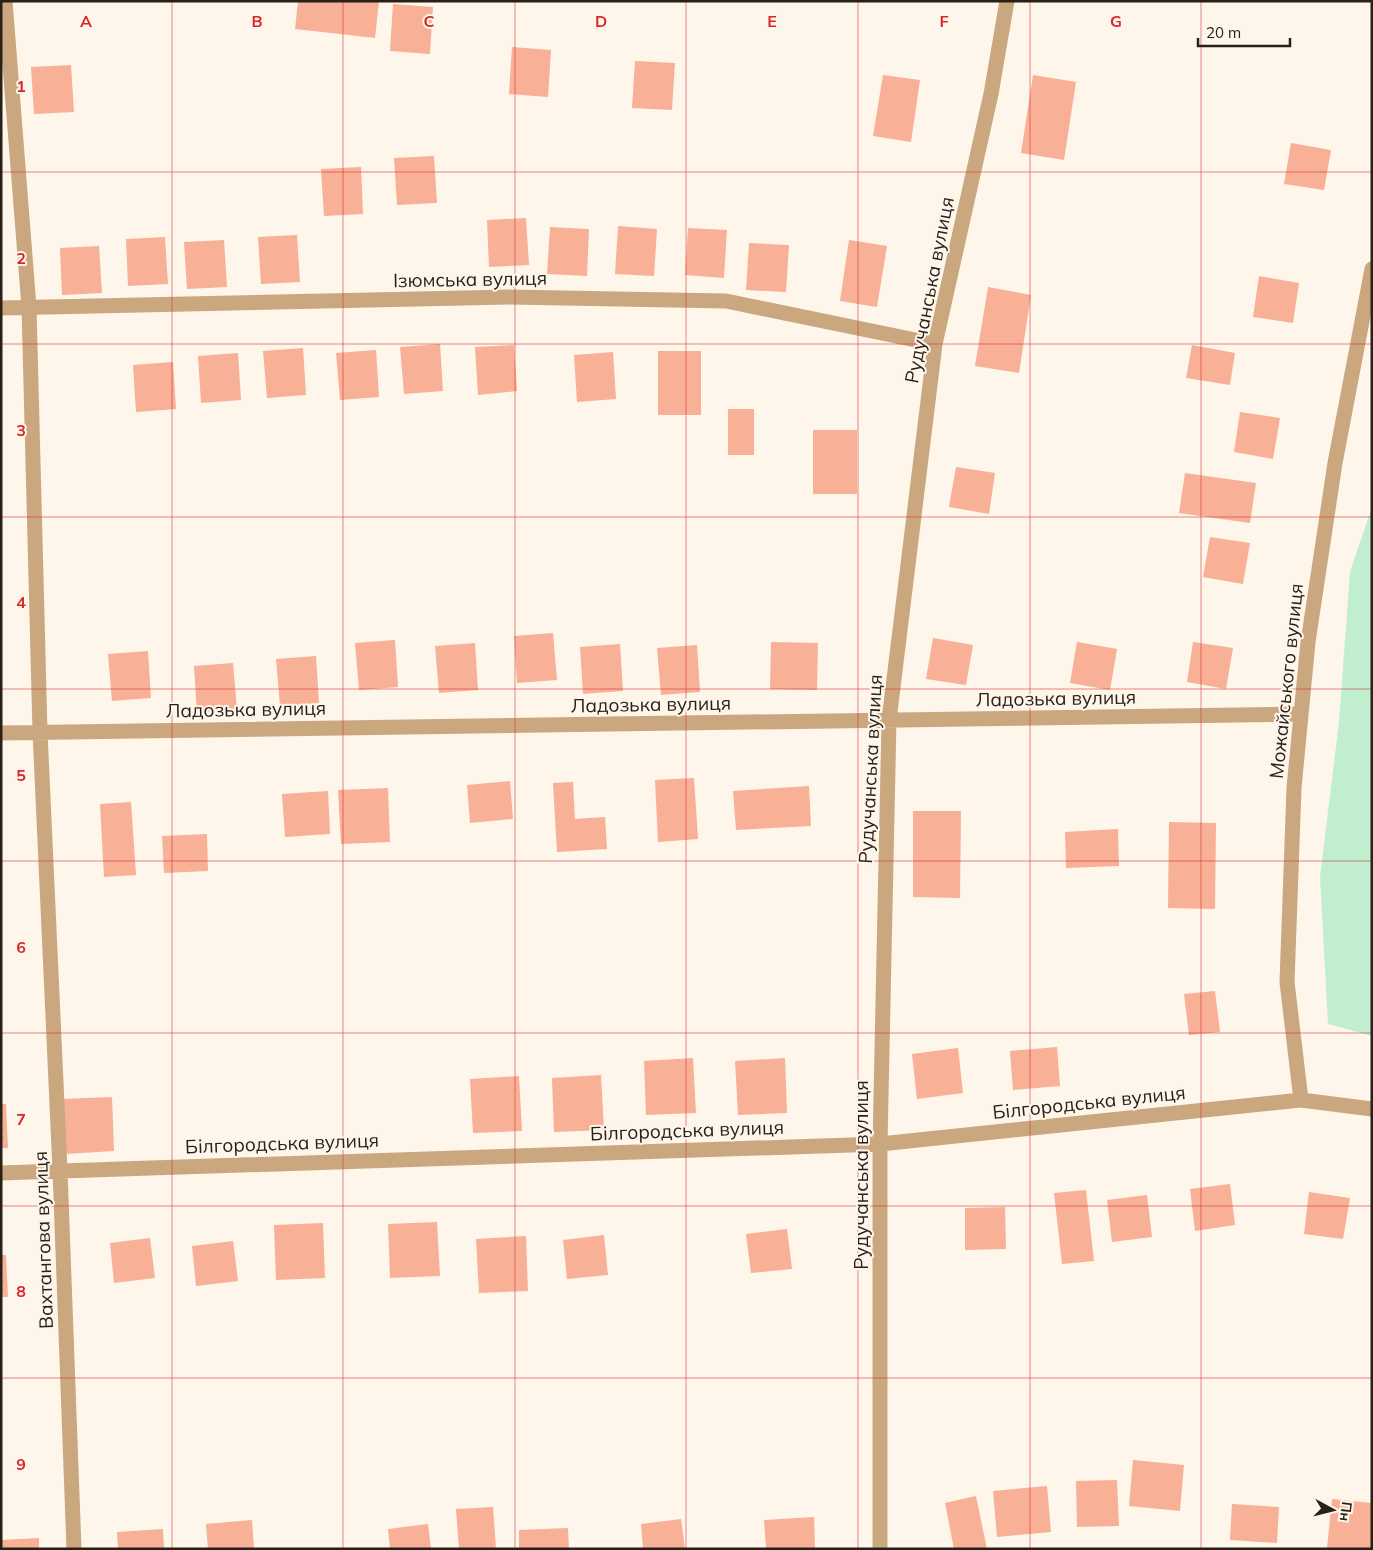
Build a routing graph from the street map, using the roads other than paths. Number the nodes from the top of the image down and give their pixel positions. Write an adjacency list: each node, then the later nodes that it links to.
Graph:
1 (5, 1): 4 (street, Вахтангова вулиця)
2 (1007, 1): 6 (street, Рудучанська вулиця)
3 (1372, 269): 7 (street, Можайського вулиця)
4 (30, 307): 5 (street, Ізюмська вулиця); 6 (street, Ізюмська вулиця); 9 (street, Вахтангова вулиця)
5 (1, 308)
6 (935, 344): 8 (street, Рудучанська вулиця)
7 (1301, 714): 8 (street, Ладозька вулиця); 11 (street, Можайського вулиця)
8 (888, 720): 9 (street, Ладозька вулиця); 13 (street, Рудучанська вулиця)
9 (40, 732): 10 (street, Ладозька вулиця); 14 (street, Вахтангова вулиця)
10 (1, 733)
11 (1301, 1100): 12 (street, Білгородська вулиця); 13 (street, Білгородська вулиця)
12 (1372, 1109)
13 (880, 1144): 14 (street, Білгородська вулиця); 17 (street, Рудучанська вулиця)
14 (60, 1170): 15 (street, Білгородська вулиця); 16 (street, Вахтангова вулиця)
15 (1, 1173)
16 (74, 1549)
17 (880, 1549)

